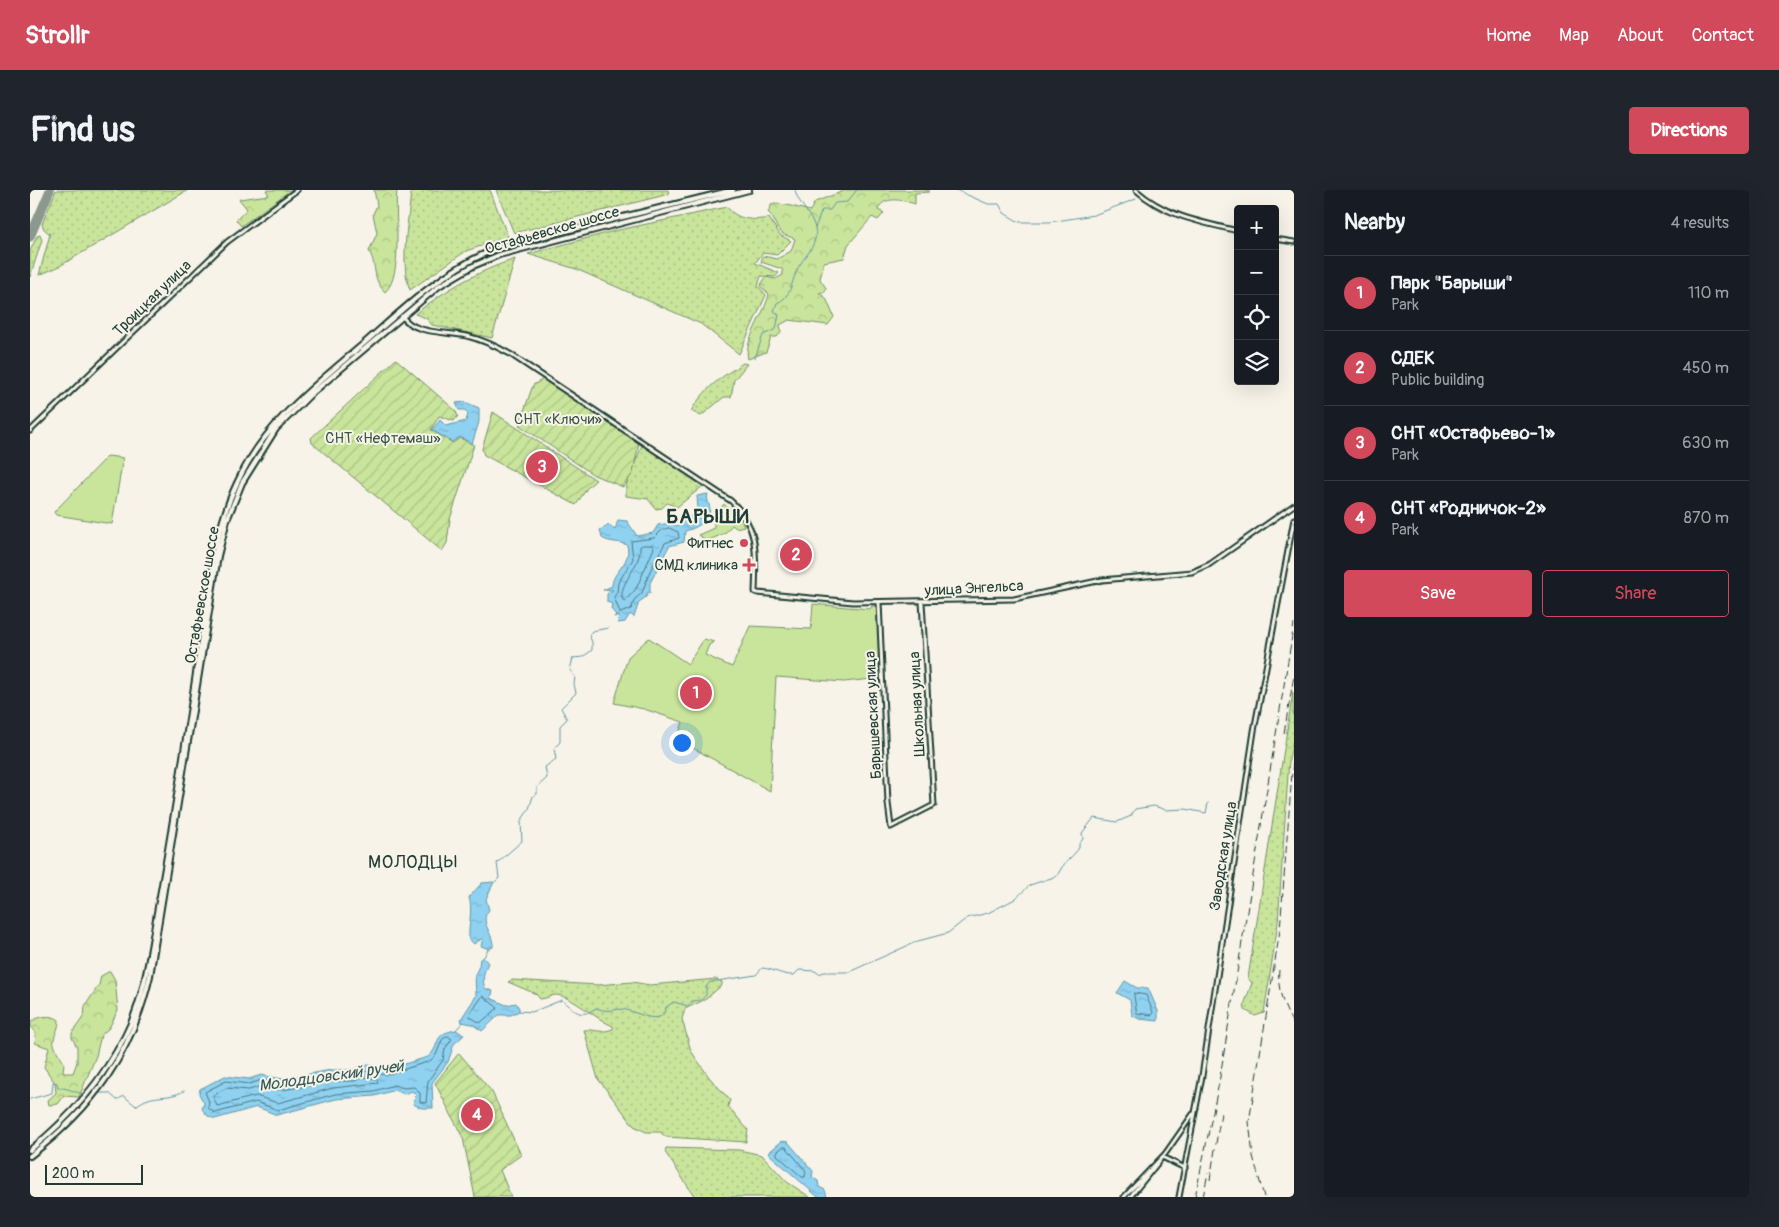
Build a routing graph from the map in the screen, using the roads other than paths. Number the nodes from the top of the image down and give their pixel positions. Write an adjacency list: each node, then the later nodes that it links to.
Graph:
1 (297, 190): 9 (street, Троицкая улица)
2 (733, 190): 8 (main road, Остафьевское шоссе)
3 (749, 190): 8 (main road, Остафьевское шоссе)
4 (1136, 190): 5 (street)
5 (1234, 230)
6 (1279, 240): 7 (street)
7 (1294, 242)
8 (401, 314): 12 (street, улица Энгельса); 16 (main road, Остафьевское шоссе); 17 (main road, Остафьевское шоссе)
9 (30, 431)
10 (1294, 505): 13 (street, улица Энгельса)
11 (1294, 519): 15 (street, Заводская улица)
12 (879, 602): 13 (street, улица Энгельса); 14 (street, Барышевская улица)
13 (922, 602): 14 (street, Школьная улица)
14 (891, 827)
15 (1197, 1104): 18 (street); 19 (street, Заводская улица)
16 (30, 1150)
17 (30, 1156)
18 (1162, 1157): 19 (street); 20 (street); 21 (street)
19 (1185, 1168): 22 (street, Заводская улица)
20 (1124, 1197)
21 (1130, 1197)
22 (1179, 1197)

